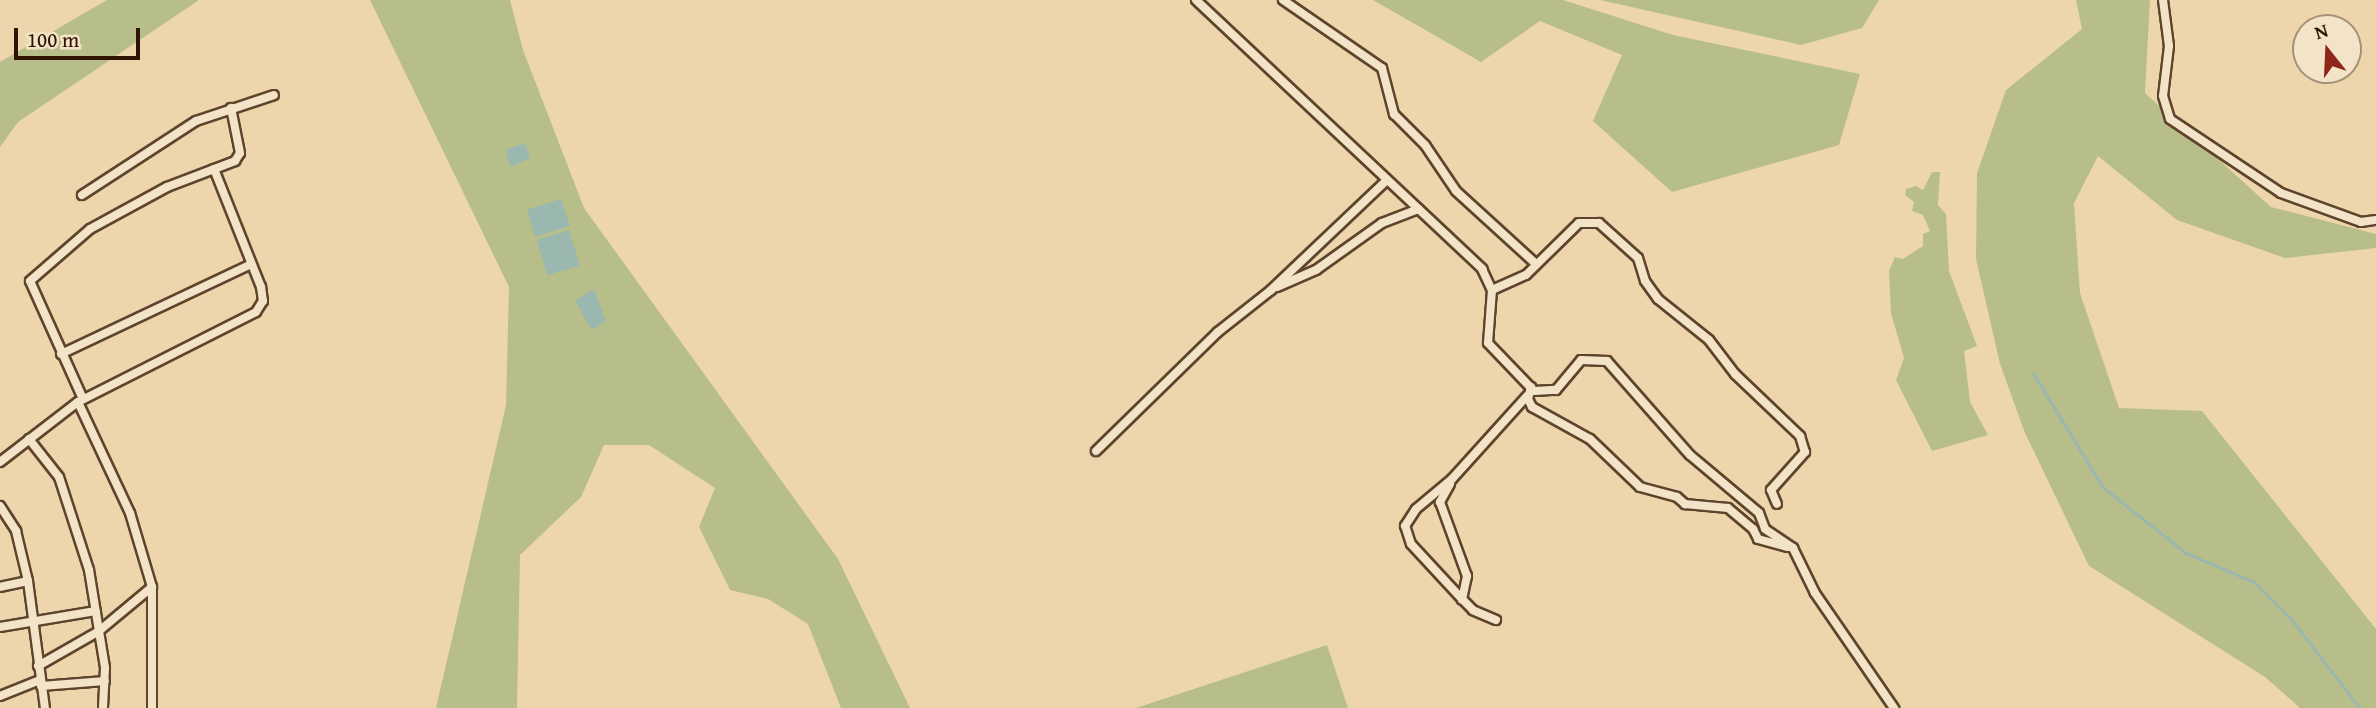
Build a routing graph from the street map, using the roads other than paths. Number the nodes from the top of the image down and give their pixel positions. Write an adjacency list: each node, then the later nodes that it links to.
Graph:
1 (1196, 0): 7 (street)
2 (1283, 0): 12 (street)
3 (2163, 0): 10 (street)
4 (274, 95): 5 (street)
5 (231, 108): 6 (street); 8 (street)
6 (214, 169): 11 (street); 15 (street)
7 (1387, 180): 9 (street); 13 (street)
8 (82, 195)
9 (1418, 209): 13 (street); 14 (street)
10 (2376, 220)
11 (251, 264): 15 (street); 17 (street)
12 (1536, 264): 14 (street); 22 (street)
13 (1271, 290): 19 (street)
14 (1492, 290): 16 (street)
15 (61, 354): 17 (street)
16 (1529, 391): 21 (street); 24 (street); 24 (street)
17 (81, 401): 18 (street); 27 (street)
18 (29, 439): 20 (street); 29 (street)
19 (1096, 451)
20 (0, 462)
21 (1452, 479): 28 (street); 28 (street)
22 (1777, 503)
23 (0, 506): 25 (street)
24 (1793, 548): 41 (street)
25 (27, 581): 26 (street); 30 (street)
26 (0, 587)
27 (152, 587): 33 (street); 40 (street)
28 (1462, 599): 31 (street)
29 (96, 611): 30 (street); 33 (street)
30 (32, 618): 32 (street); 34 (street)
31 (1496, 620)
32 (0, 627)
33 (99, 631): 34 (street); 35 (street)
34 (38, 666): 36 (street)
35 (105, 681): 36 (street); 39 (street)
36 (41, 683): 37 (street); 38 (street)
37 (0, 696)
38 (45, 708)
39 (103, 708)
40 (152, 708)
41 (1894, 708)

